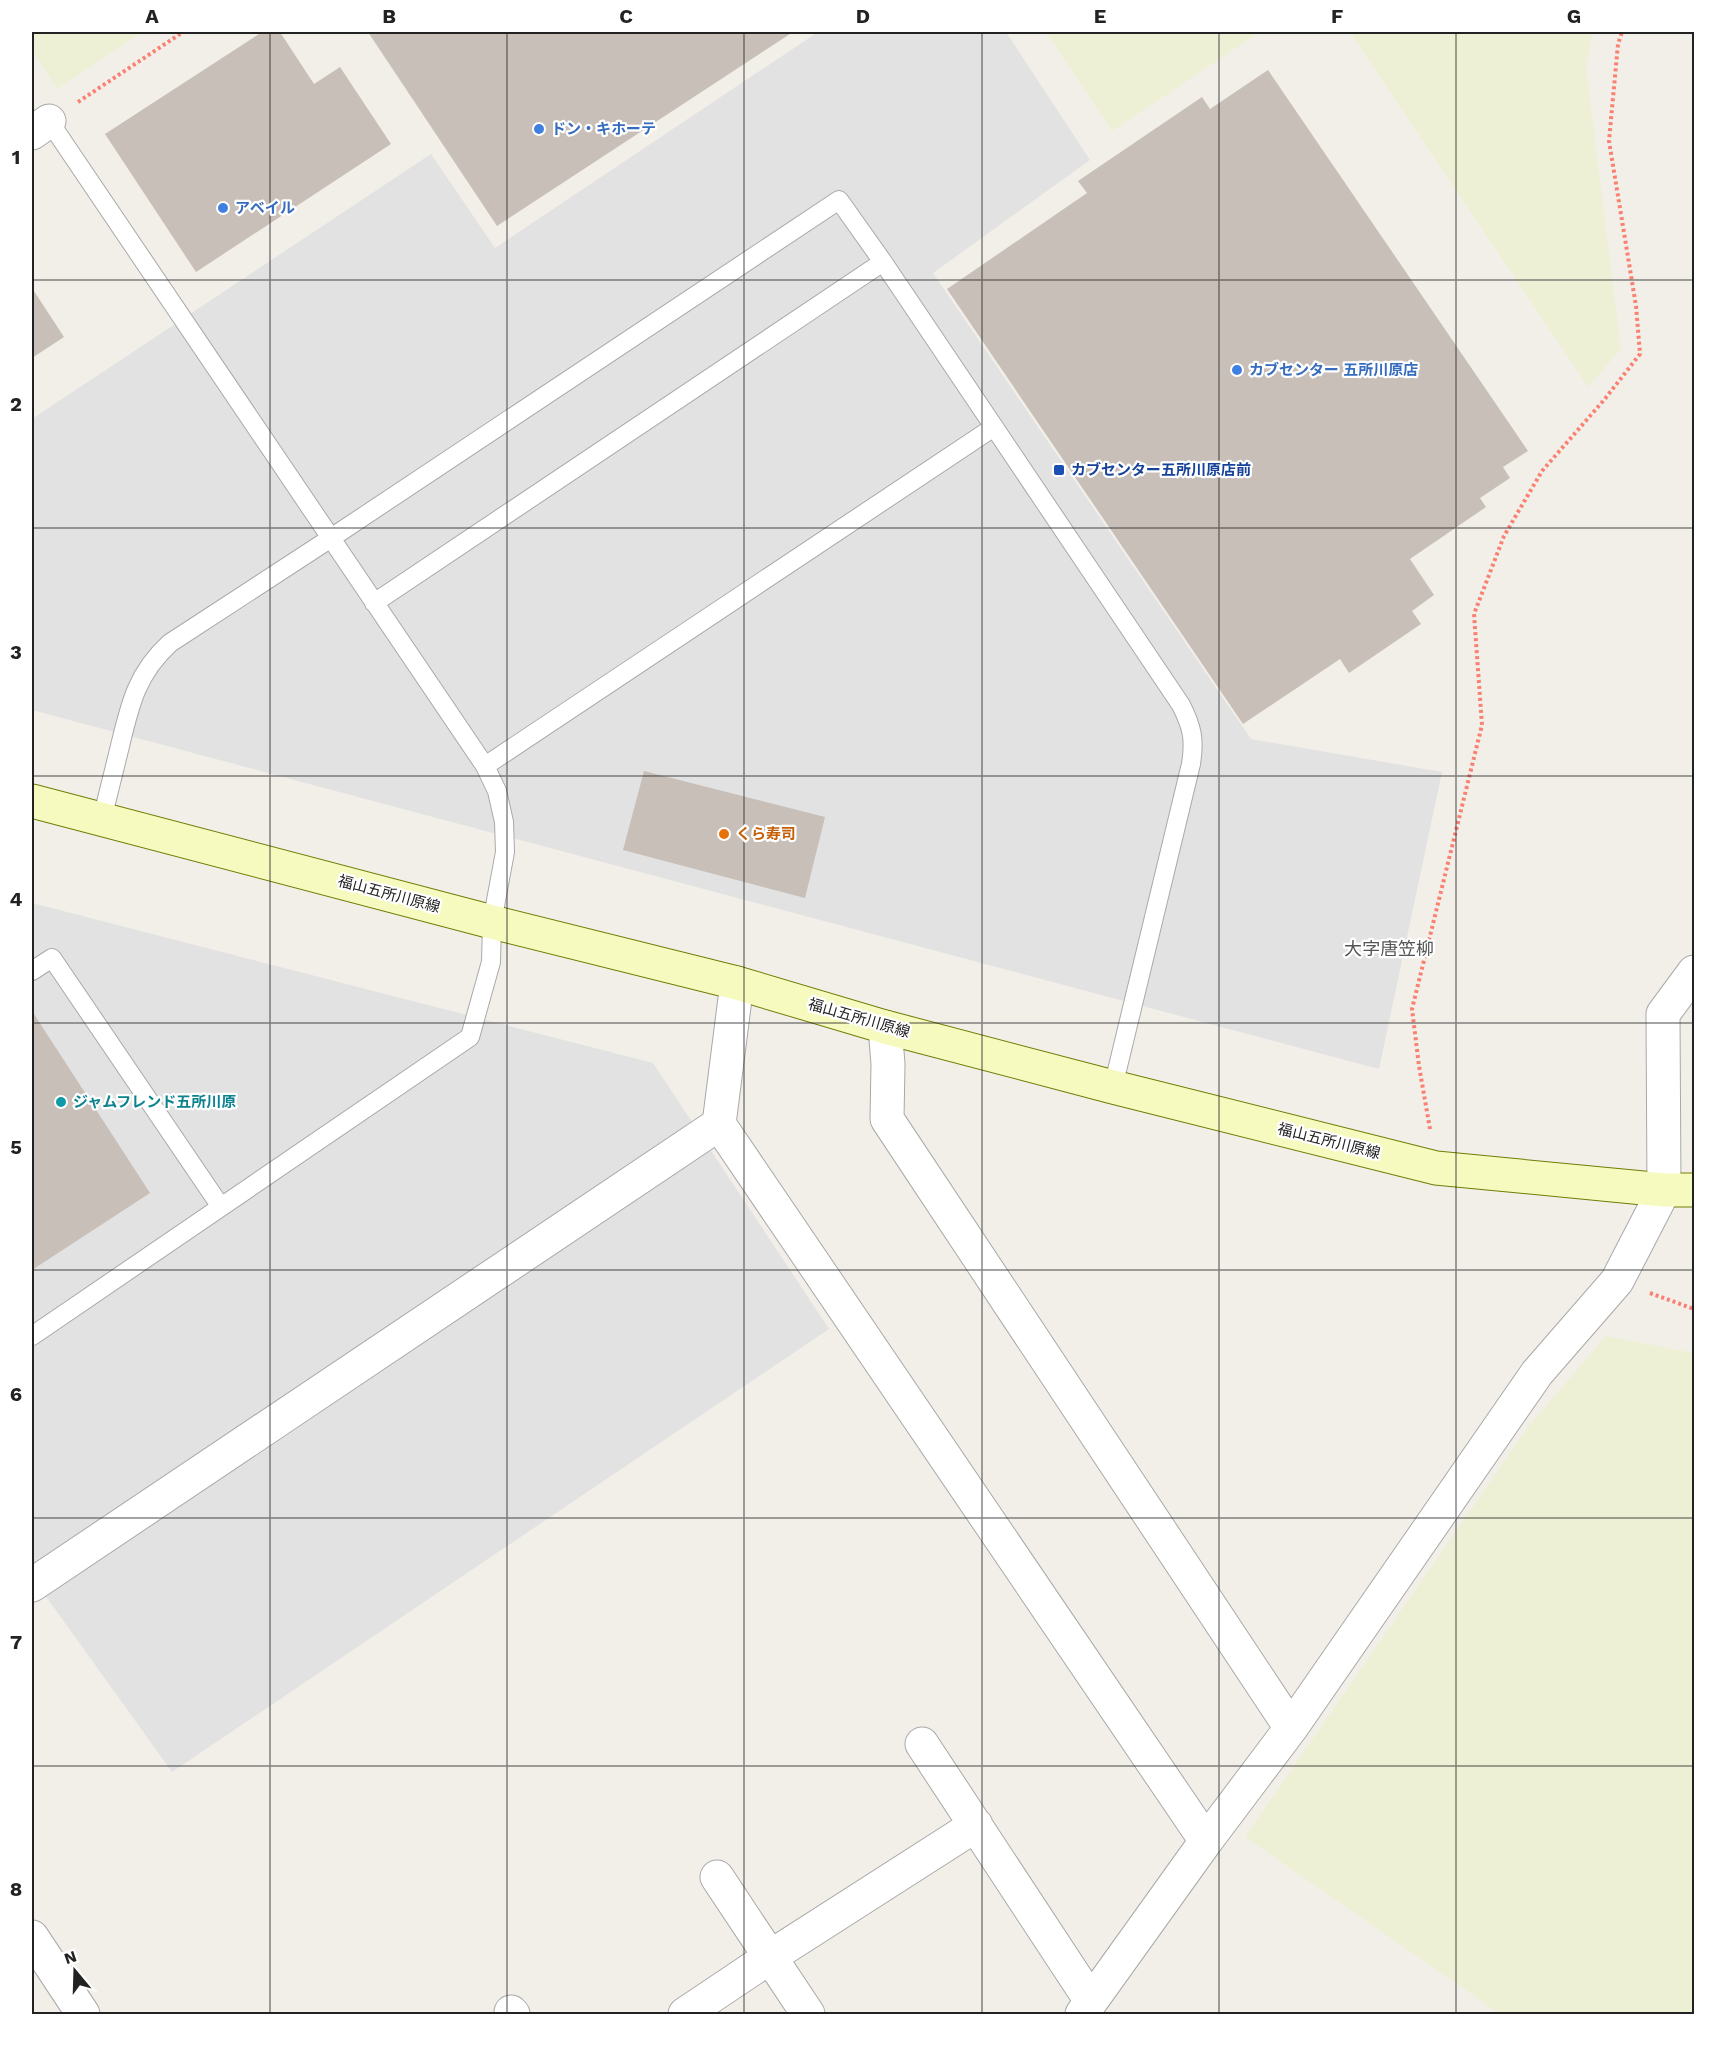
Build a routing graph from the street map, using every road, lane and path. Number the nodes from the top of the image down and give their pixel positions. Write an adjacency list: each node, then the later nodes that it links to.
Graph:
1 (183, 32): 3 (path)
2 (1622, 32): 18 (path)
3 (40, 127): 6 (lane)
4 (883, 262): 5 (lane); 6 (lane); 7 (lane)
5 (994, 427): 8 (lane); 16 (lane)
6 (331, 538): 7 (lane); 10 (lane)
7 (374, 603): 8 (lane)
8 (485, 766): 11 (lane)
9 (32, 801): 10 (main road, 福山五所川原線)
10 (102, 819): 11 (main road, 福山五所川原線)
11 (492, 922): 14 (main road, 福山五所川原線); 20 (lane)
12 (32, 971): 20 (lane)
13 (1695, 972): 19 (street)
14 (737, 983): 15 (main road, 福山五所川原線); 17 (street)
15 (885, 1027): 16 (main road, 福山五所川原線); 25 (street)
16 (1113, 1087): 18 (main road, 福山五所川原線)
17 (719, 1124): 24 (street); 28 (street)
18 (1436, 1168): 19 (main road, 福山五所川原線)
19 (1679, 1190): 21 (street)
20 (221, 1207): 23 (lane)
21 (1617, 1281): 22 (path); 25 (street)
22 (1695, 1309)
23 (32, 1336)
24 (32, 1586)
25 (1291, 1728): 28 (street)
26 (922, 1744): 27 (street)
27 (976, 1825): 31 (street); 32 (street)
28 (1206, 1841): 32 (street)
29 (717, 1876): 31 (street)
30 (32, 1937): 33 (street)
31 (770, 1957): 34 (street); 35 (street)
32 (1086, 2008)
33 (83, 2014)
34 (685, 2014)
35 (808, 2014)

